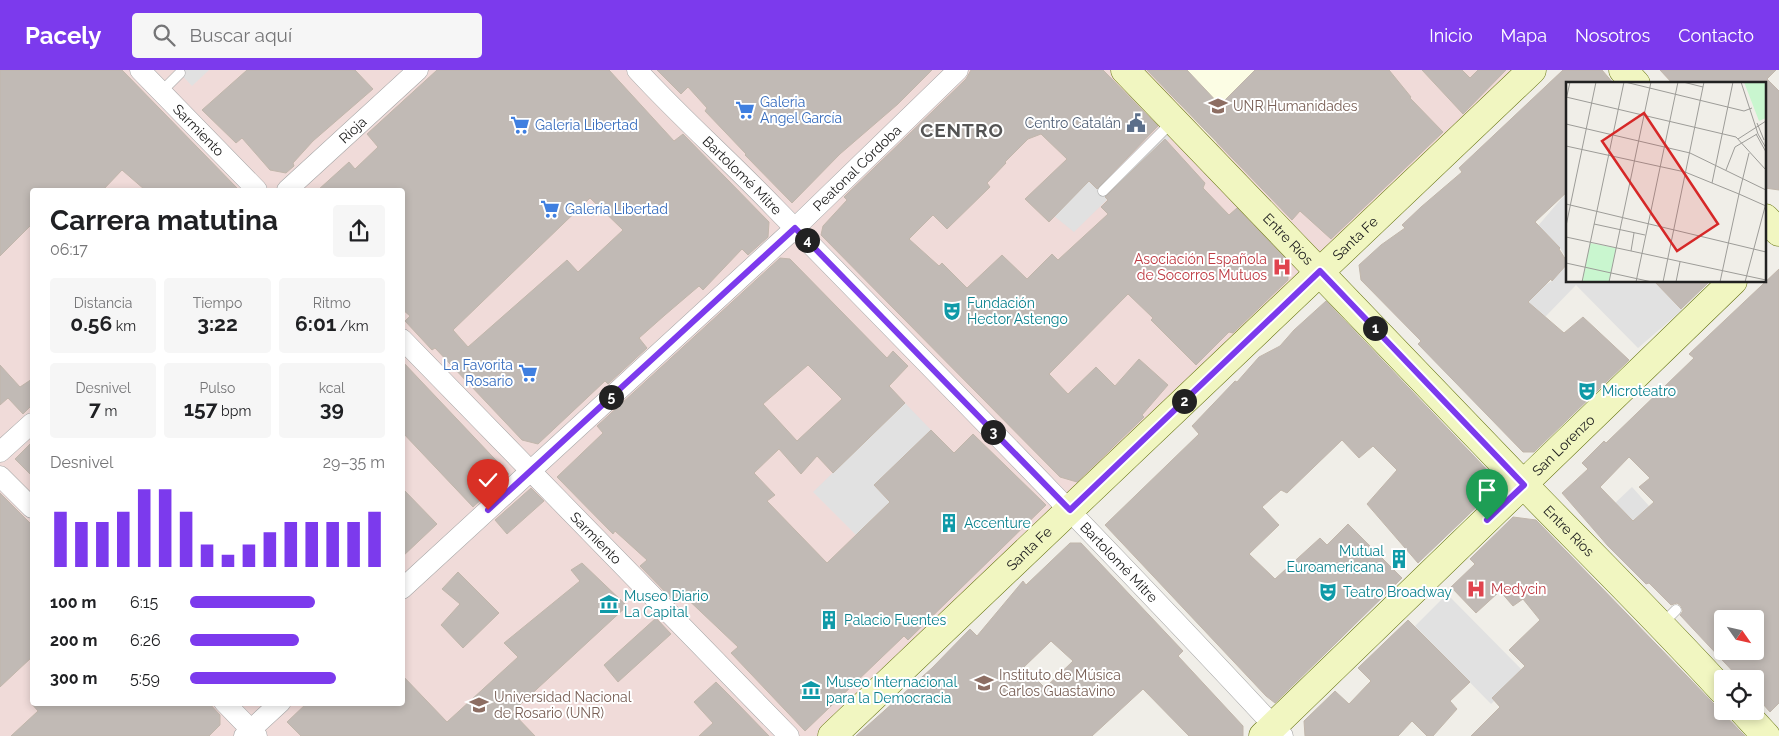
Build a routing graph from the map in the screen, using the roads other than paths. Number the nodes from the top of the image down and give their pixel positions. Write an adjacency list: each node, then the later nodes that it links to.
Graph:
1 (140, 70): 10 (street, Sarmiento)
2 (418, 70): 13 (street, Rioja)
3 (636, 70): 16 (street, Bartolomé Mitre)
4 (958, 70): 16 (street, Peatonal Córdoba)
5 (1125, 70): 11 (main road, Entre Ríos)
6 (1532, 70): 20 (main road, Santa Fe)
7 (1623, 70): 9 (main road)
8 (180, 73): 10 (lane)
9 (1634, 82)
10 (161, 92): 12 (street, Sarmiento)
11 (1174, 121): 14 (lane); 20 (main road, Entre Ríos)
12 (255, 188)
13 (289, 188)
14 (1103, 191)
15 (1766, 219): 17 (main road)
16 (795, 228): 25 (street, Peatonal Córdoba); 29 (street, Bartolomé Mitre)
17 (1779, 232)
18 (1779, 236): 19 (main road)
19 (1766, 249)
20 (1320, 271): 27 (main road, Entre Ríos); 29 (main road, Santa Fe)
21 (1732, 282): 27 (main road, San Lorenzo)
22 (405, 342): 25 (street, Sarmiento)
23 (30, 425): 24 (street)
24 (0, 452)
25 (530, 470): 30 (street, Peatonal Córdoba); 38 (street, Sarmiento)
26 (0, 476): 28 (street)
27 (1524, 485): 31 (main road, Entre Ríos); 35 (main road, San Lorenzo)
28 (30, 506)
29 (1070, 510): 35 (street, Bartolomé Mitre); 39 (main road, Santa Fe)
30 (405, 586)
31 (1714, 679)
32 (227, 706): 37 (street)
33 (277, 706): 37 (street)
34 (1751, 720): 40 (main road)
35 (1273, 733)
36 (1779, 733): 41 (street)
37 (251, 734)
38 (789, 736)
39 (832, 736)
40 (1766, 736)
41 (1776, 736)

